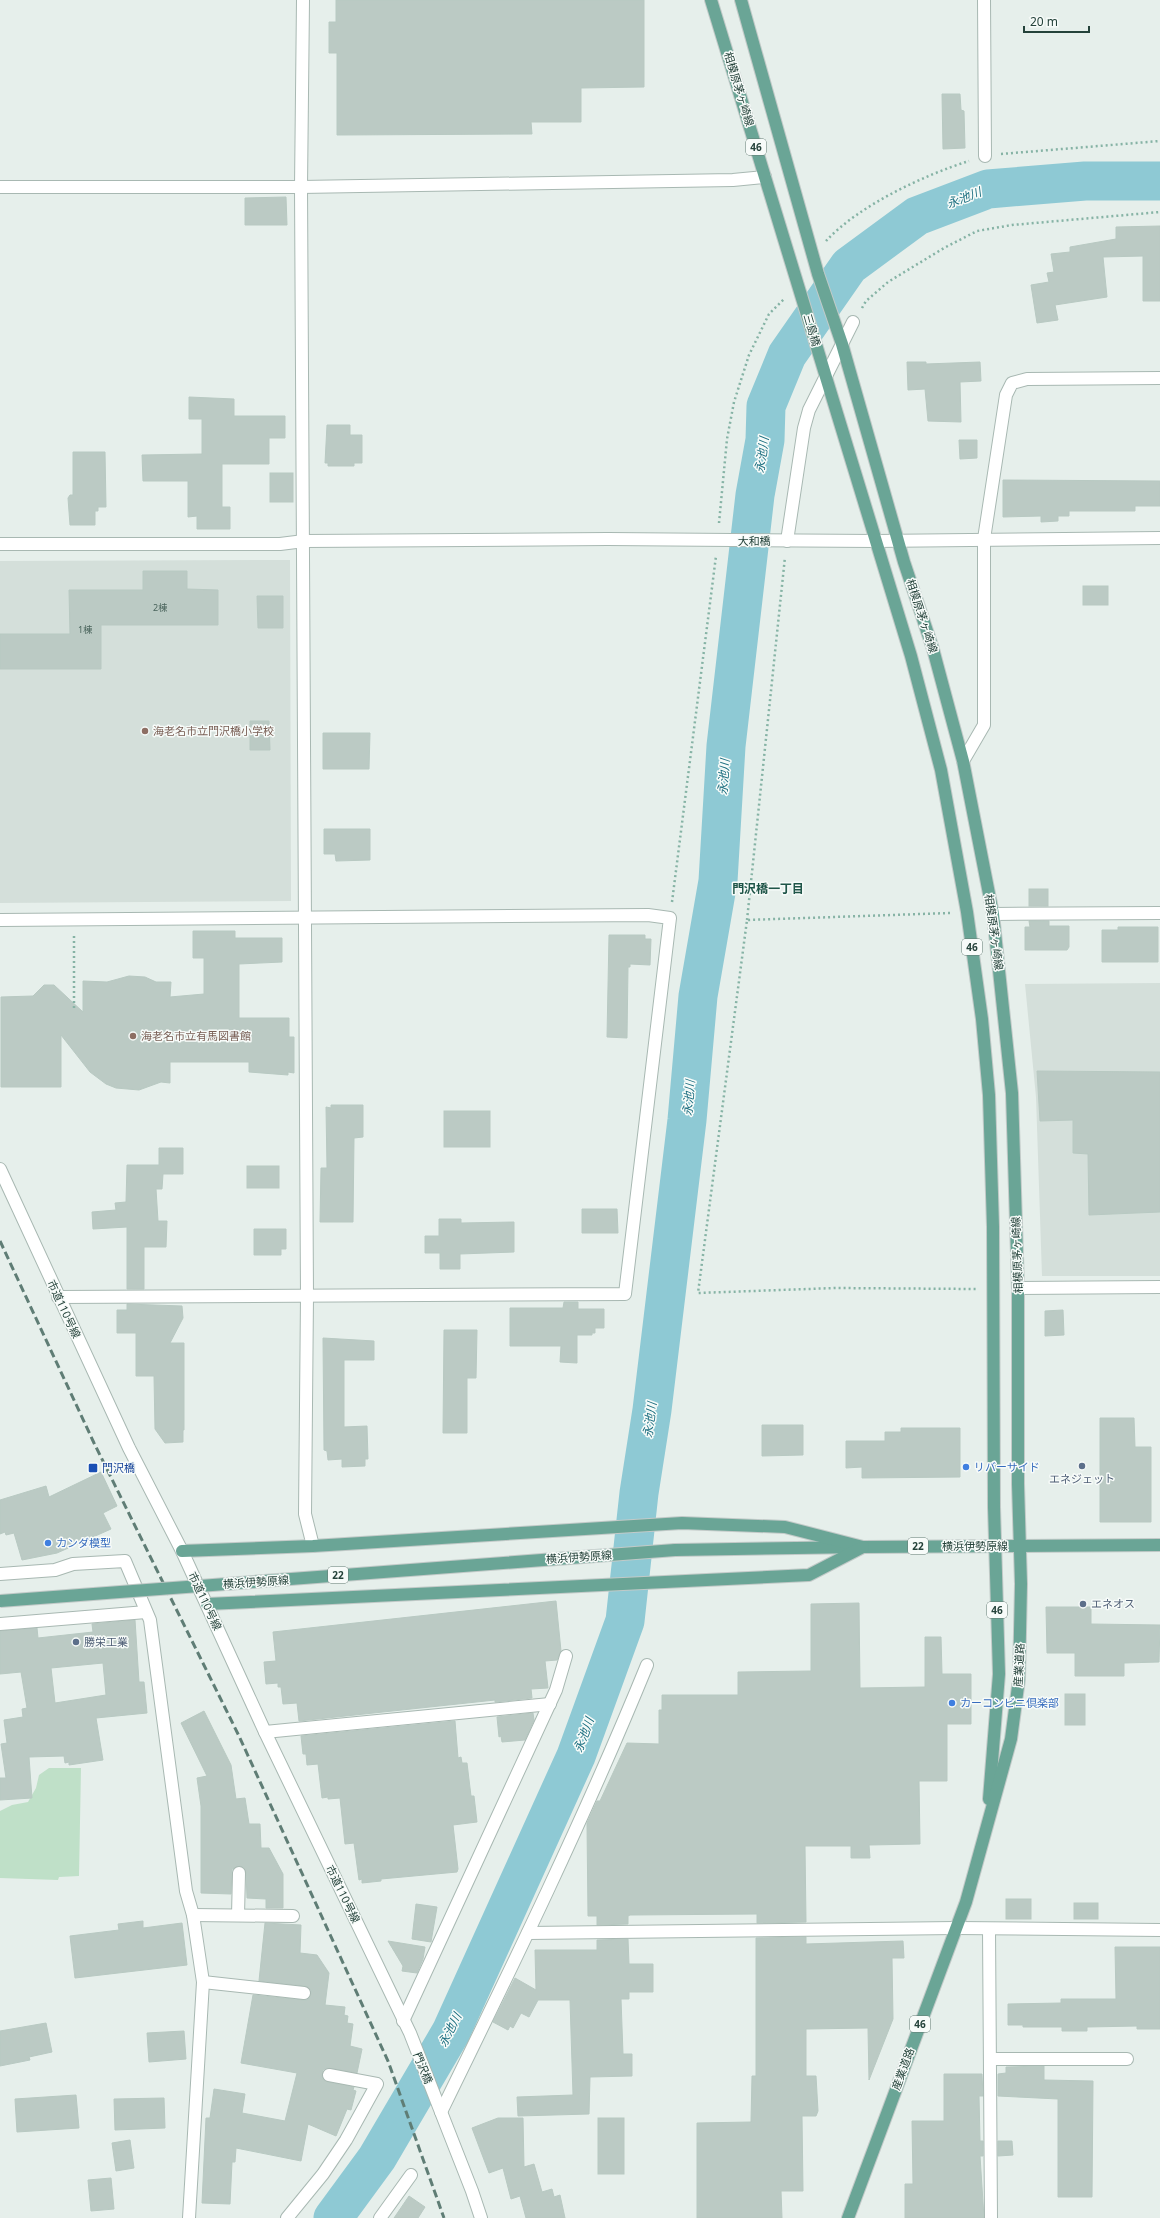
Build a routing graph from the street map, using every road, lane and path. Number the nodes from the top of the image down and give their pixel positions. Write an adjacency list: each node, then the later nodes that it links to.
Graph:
1 (303, 0): 8 (street)
2 (711, 0): 7 (main road, 相模原茅ヶ崎線 / 46)
3 (741, 0): 11 (main road, 46)
4 (984, 0): 6 (street)
5 (1160, 141): 6 (path)
6 (985, 156): 11 (path)
7 (765, 177): 8 (street); 12 (main road, 相模原茅ヶ崎線 / 46)
8 (301, 187): 9 (street); 19 (street)
9 (0, 188)
10 (1160, 212): 13 (path)
11 (814, 256): 14 (main road, 三島橋 / 46)
12 (800, 289): 15 (main road, 三島橋 / 46); 20 (path)
13 (853, 322): 14 (street)
14 (840, 341): 15 (street); 23 (main road, 相模原茅ヶ崎線 / 46)
15 (824, 371): 21 (street); 22 (main road, 相模原茅ヶ崎線 / 46)
16 (1160, 378): 18 (street)
17 (1160, 538): 18 (street, 大和橋)
18 (984, 539): 23 (street, 大和橋); 25 (street)
19 (304, 541): 20 (street, 大和橋); 24 (street, 大和橋); 29 (street)
20 (722, 541): 21 (street, 大和橋); 30 (path)
21 (784, 541): 22 (street, 大和橋); 32 (path)
22 (876, 541): 23 (street, 大和橋); 26 (main road, 相模原茅ヶ崎線 / 46)
23 (898, 541): 25 (main road, 相模原茅ヶ崎線 / 46)
24 (0, 544)
25 (963, 761): 28 (main road, 相模原茅ヶ崎線 / 46)
26 (967, 912): 32 (path); 38 (main road, 相模原茅ヶ崎線 / 46)
27 (1160, 913): 28 (street)
28 (993, 914): 37 (main road, 相模原茅ヶ崎線 / 46)
29 (306, 917): 30 (street); 31 (street); 39 (street)
30 (670, 918): 39 (street)
31 (0, 920)
32 (746, 920): 38 (path)
33 (74, 929): 34 (path)
34 (74, 1010)
35 (0, 1169): 40 (street, 市道110号線)
36 (1160, 1287): 37 (street)
37 (1018, 1288): 44 (main road, 相模原茅ヶ崎線 / 46)
38 (992, 1289): 43 (main road, 相模原茅ヶ崎線 / 46)
39 (307, 1296): 40 (street); 42 (street)
40 (58, 1297): 46 (street, 市道110号線)
41 (1160, 1545): 44 (main road, 横浜伊勢原線 / 22)
42 (313, 1546): 45 (main road); 46 (main road)
43 (995, 1546): 44 (main road, 横浜伊勢原線 / 22); 45 (main road, 横浜伊勢原線 / 22); 56 (main road, 産業道路 / 46)
44 (1020, 1546): 56 (main road, 産業道路 / 46)
45 (863, 1547): 48 (main road, 横浜伊勢原線 / 22, bridge); 49 (main road)
46 (182, 1551): 49 (street, 市道110号線)
47 (0, 1574): 50 (street)
48 (0, 1601)
49 (207, 1604): 55 (street, 市道110号線)
50 (146, 1612): 51 (street); 58 (street)
51 (0, 1624)
52 (566, 1656): 54 (street)
53 (647, 1665): 64 (street)
54 (550, 1704): 55 (street); 67 (street)
55 (265, 1732): 67 (street, 市道110号線)
56 (986, 1829): 61 (main road, 産業道路 / 46)
57 (238, 1873): 59 (street)
58 (193, 1915): 59 (street); 65 (street)
59 (238, 1915): 60 (street)
60 (293, 1916)
61 (956, 1928): 62 (street); 64 (street); 78 (main road, 産業道路 / 46)
62 (989, 1929): 63 (street); 69 (street)
63 (1160, 1930)
64 (528, 1933): 72 (street)
65 (204, 1982): 66 (street); 74 (street)
66 (304, 1993)
67 (403, 2021): 68 (street, 市道110号線)
68 (410, 2033): 72 (street, 門沢橋)
69 (990, 2059): 70 (street); 79 (street)
70 (1127, 2059)
71 (329, 2075): 75 (street)
72 (439, 2108): 77 (street)
73 (412, 2175): 76 (street)
74 (189, 2218)
75 (287, 2218)
76 (380, 2218)
77 (481, 2218)
78 (848, 2218)
79 (991, 2218)

